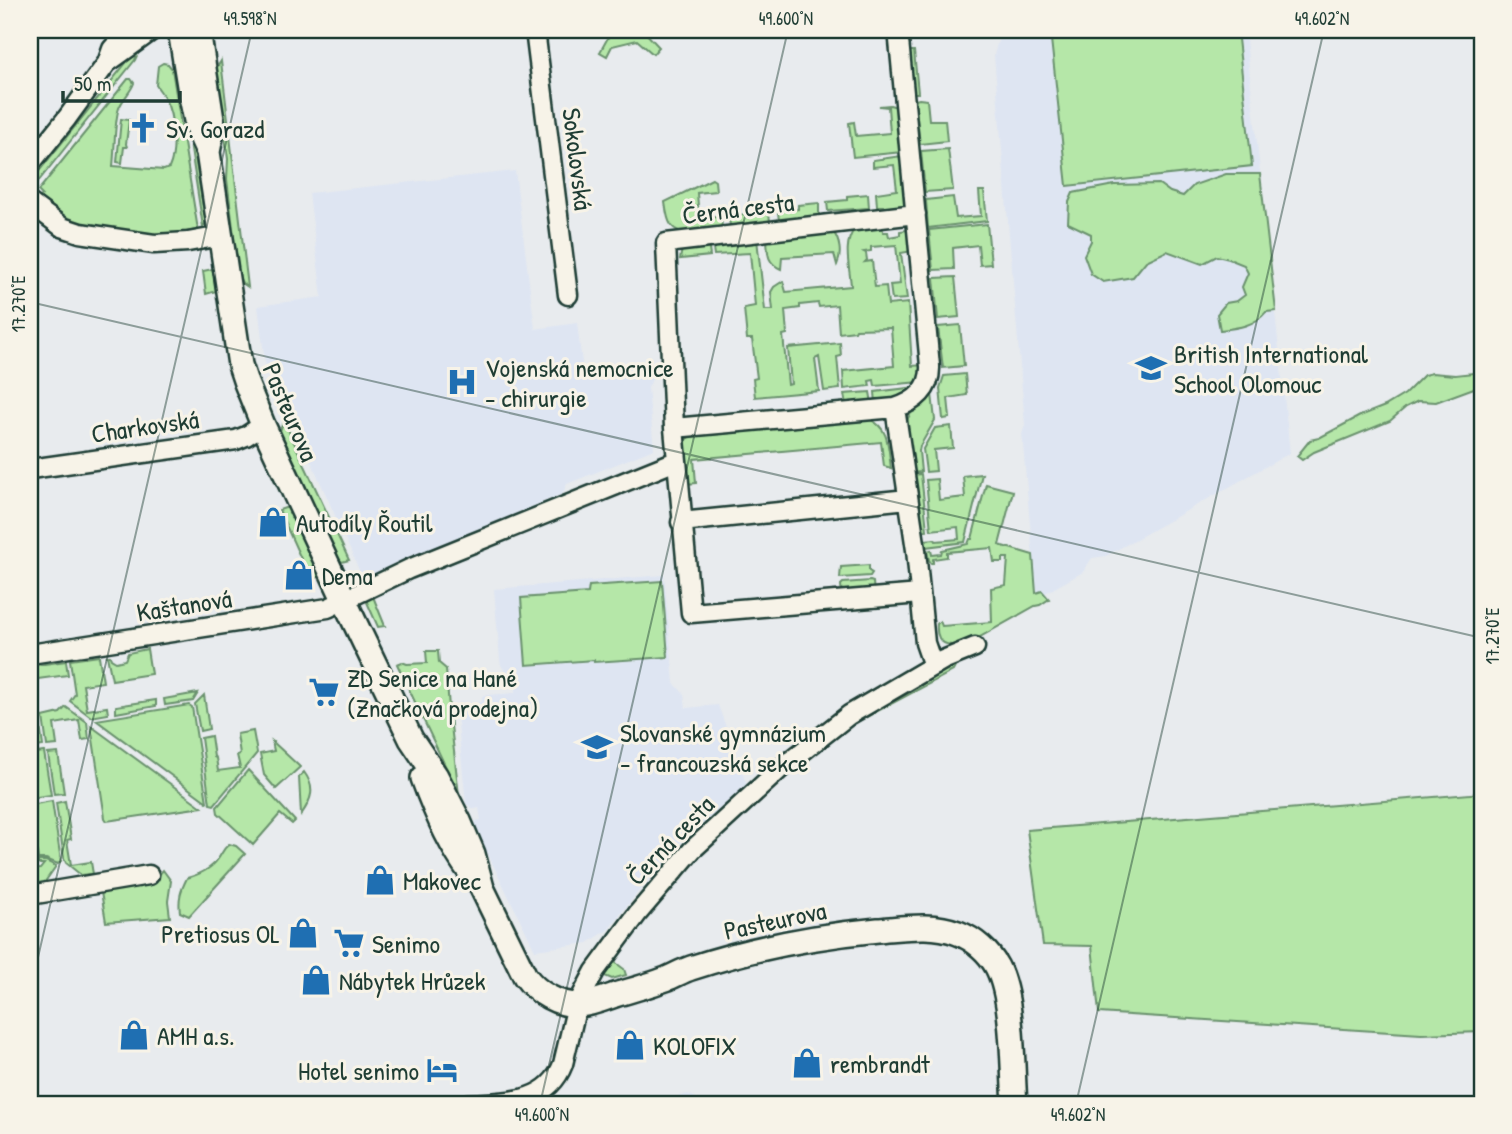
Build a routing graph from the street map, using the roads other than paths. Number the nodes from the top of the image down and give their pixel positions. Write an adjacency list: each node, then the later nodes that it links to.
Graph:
1 (112, 30): 8 (street)
2 (129, 30): 8 (street)
3 (153, 30): 8 (street)
4 (180, 30): 9 (main road)
5 (198, 30): 9 (main road)
6 (536, 30): 14 (street, Sokolovská)
7 (898, 30): 12 (street)
8 (110, 56): 10 (street)
9 (208, 152): 13 (main road, Pasteurova)
10 (30, 164)
11 (30, 203): 13 (street)
12 (916, 214): 15 (street); 17 (street, Černá cesta)
13 (221, 236): 16 (main road, Pasteurova)
14 (568, 295)
15 (895, 408): 17 (street); 20 (street)
16 (263, 425): 19 (street, Charkovská); 23 (main road, Pasteurova)
17 (674, 428): 18 (street, Černá cesta)
18 (676, 461): 21 (street, Černá cesta); 23 (street)
19 (30, 469)
20 (908, 499): 21 (street); 22 (street)
21 (681, 522): 22 (street, Černá cesta)
22 (920, 594): 26 (street)
23 (345, 600): 25 (street, Kaštanová); 29 (main road, Pasteurova)
24 (975, 647): 26 (street, Černá cesta)
25 (30, 654)
26 (933, 666): 29 (street, Černá cesta)
27 (149, 875): 28 (street)
28 (30, 895)
29 (577, 1005): 30 (street, Černá cesta); 31 (main road, Pasteurova)
30 (469, 1104)
31 (1015, 1104)

